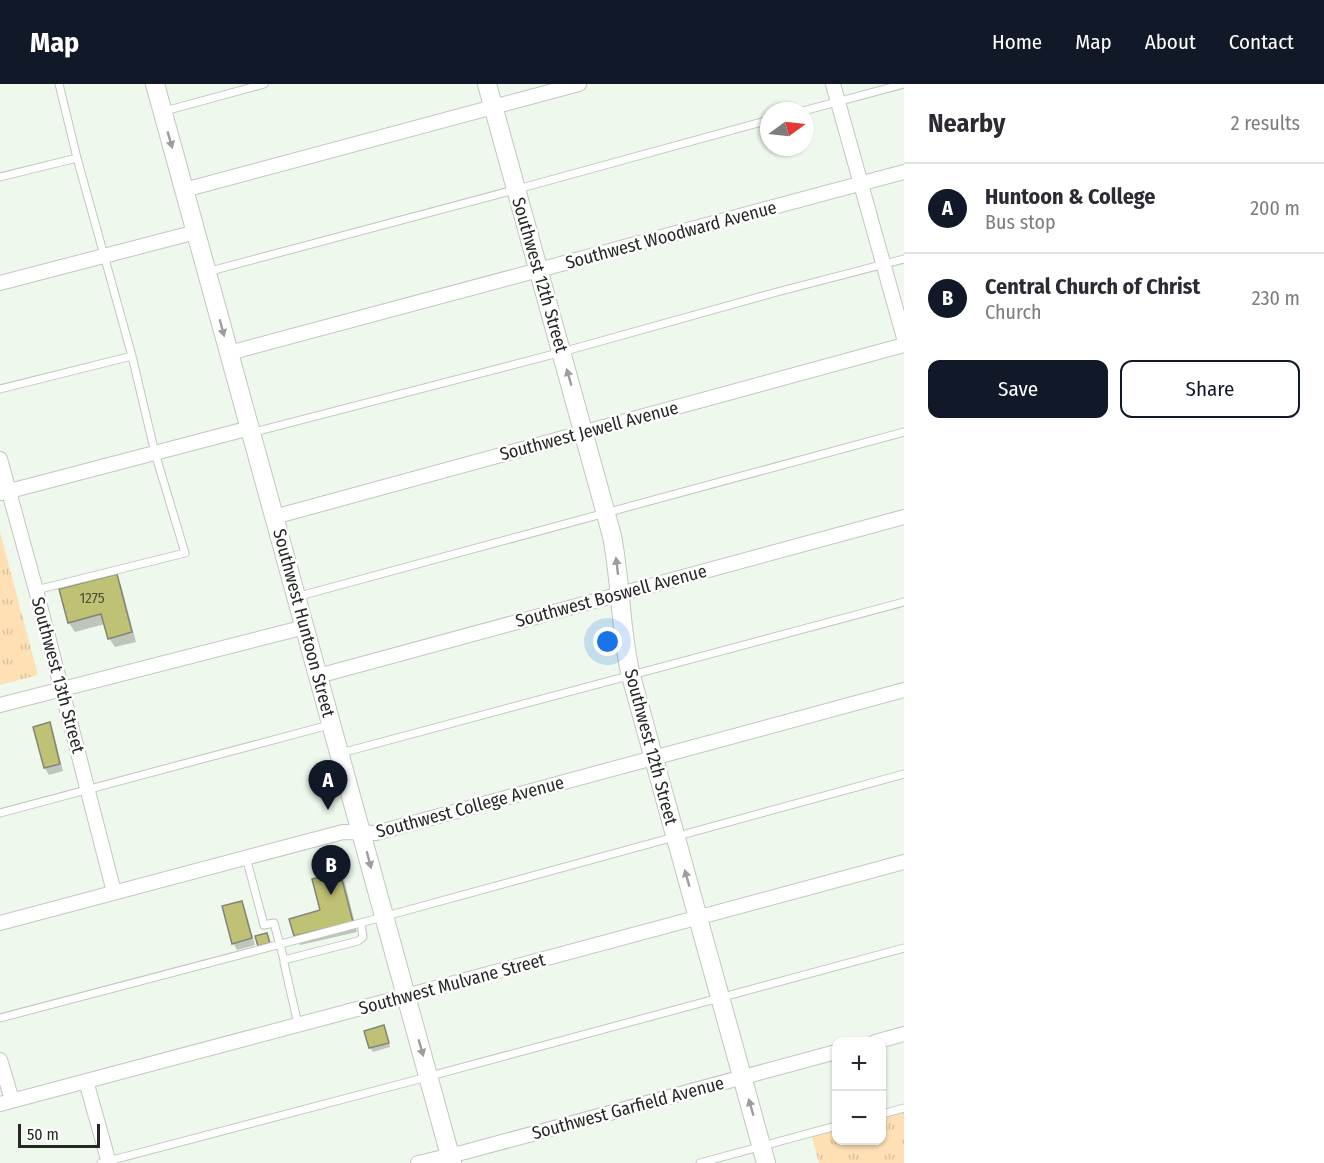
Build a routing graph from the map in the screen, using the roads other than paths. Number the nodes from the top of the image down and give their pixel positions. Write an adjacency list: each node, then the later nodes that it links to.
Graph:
1 (59, 84): 13 (lane)
2 (154, 84): 11 (main road, Southwest Huntoon Street)
3 (264, 84): 11 (lane)
4 (487, 84): 9 (main road, Southwest 12th Street)
5 (579, 84): 9 (street)
6 (833, 84): 8 (street)
7 (904, 84): 8 (lane)
8 (837, 101): 10 (lane); 16 (street)
9 (494, 107): 17 (street); 18 (main road, Southwest 12th Street)
10 (814, 108)
11 (162, 112): 17 (main road, Southwest Huntoon Street, one-way to 17)
12 (760, 122): 18 (lane)
13 (78, 158): 15 (lane); 20 (lane)
14 (904, 172): 16 (street, Southwest Woodward Avenue)
15 (0, 177)
16 (860, 184): 22 (street); 23 (street, Southwest Woodward Avenue)
17 (184, 190): 19 (main road, Southwest Huntoon Street)
18 (517, 190): 23 (main road, Southwest 12th Street); 24 (lane)
19 (196, 232): 20 (street); 24 (main road, Southwest Huntoon Street)
20 (105, 256): 25 (street); 30 (lane)
21 (904, 259): 22 (lane)
22 (883, 264): 26 (street); 28 (lane)
23 (539, 271): 28 (main road, Southwest 12th Street); 29 (street, Southwest Woodward Avenue)
24 (207, 272): 29 (main road, Southwest Huntoon Street, one-way to 29)
25 (0, 283)
26 (904, 338)
27 (904, 345): 33 (street, Southwest Jewell Avenue)
28 (562, 352): 32 (lane); 33 (main road, Southwest 12th Street, one-way to 28)
29 (229, 353): 32 (main road, Southwest Huntoon Street)
30 (132, 356): 31 (lane); 35 (lane)
31 (0, 389)
32 (251, 430): 35 (street); 39 (main road, Southwest Huntoon Street)
33 (584, 432): 38 (main road, Southwest 12th Street); 39 (street, Southwest Jewell Avenue)
34 (904, 432): 38 (lane)
35 (154, 453): 37 (street); 41 (lane)
36 (0, 459): 37 (street, Southwest 13th Street)
37 (4, 493): 41 (street, Southwest 13th Street)
38 (606, 513): 42 (main road, Southwest 12th Street, one-way to 38); 43 (lane)
39 (274, 517): 43 (main road, Southwest Huntoon Street)
40 (904, 517): 42 (street, Southwest Boswell Avenue)
41 (36, 590): 48 (street, Southwest 13th Street)
42 (620, 594): 46 (street, Southwest Boswell Avenue); 47 (main road, Southwest 12th Street)
43 (296, 597): 45 (main road, Southwest Huntoon Street)
44 (904, 602): 47 (lane)
45 (305, 627): 46 (main road, Southwest Huntoon Street); 48 (street)
46 (318, 676): 51 (main road, Southwest Huntoon Street)
47 (631, 676): 52 (lane); 53 (main road, Southwest 12th Street)
48 (62, 690): 50 (street); 55 (street, Southwest 13th Street)
49 (904, 690): 53 (street, Southwest College Avenue)
50 (0, 705)
51 (332, 724): 52 (main road, Southwest Huntoon Street); 55 (lane)
52 (340, 754): 57 (main road, Southwest Huntoon Street)
53 (653, 758): 57 (street, Southwest College Avenue); 58 (main road, Southwest 12th Street)
54 (904, 774): 58 (lane)
55 (88, 789): 56 (lane); 61 (street, Southwest 13th Street)
56 (0, 813)
57 (362, 833): 59 (street, Southwest College Avenue); 62 (main road, Southwest Huntoon Street, one-way to 62)
58 (675, 837): 62 (lane); 63 (main road, Southwest 12th Street, one-way to 58)
59 (246, 857): 61 (street, Southwest College Avenue); 66 (lane)
60 (904, 862): 63 (street, Southwest Mulvane Street)
61 (114, 892): 64 (street, Southwest College Avenue)
62 (385, 916): 65 (lane); 69 (main road, Southwest Huntoon Street)
63 (698, 917): 69 (street, Southwest Mulvane Street); 70 (main road, Southwest 12th Street)
64 (0, 922)
65 (361, 923): 66 (lane); 68 (lane)
66 (280, 944): 68 (lane); 71 (lane)
67 (904, 948): 70 (lane)
68 (284, 960): 72 (lane)
69 (406, 996): 72 (street, Southwest Mulvane Street); 77 (main road, Southwest Huntoon Street, one-way to 77)
70 (720, 998): 77 (lane); 78 (main road, Southwest 12th Street)
71 (0, 1018)
72 (298, 1025): 79 (street, Southwest Mulvane Street)
73 (904, 1034): 74 (street)
74 (886, 1038)
75 (832, 1053): 78 (street, Southwest Garfield Avenue)
76 (0, 1060): 80 (street)
77 (429, 1076): 85 (main road, Southwest Huntoon Street); 86 (lane)
78 (742, 1077): 84 (main road, Southwest 12th Street, one-way to 78); 85 (street, Southwest Garfield Avenue)
79 (86, 1081): 80 (street, Southwest Mulvane Street); 86 (street)
80 (6, 1102)
81 (904, 1108): 82 (lane)
82 (886, 1113)
83 (832, 1128): 84 (lane)
84 (764, 1155): 88 (lane)
85 (451, 1159): 87 (street, Southwest Garfield Avenue)
86 (106, 1162)
87 (418, 1163)
88 (700, 1163)

